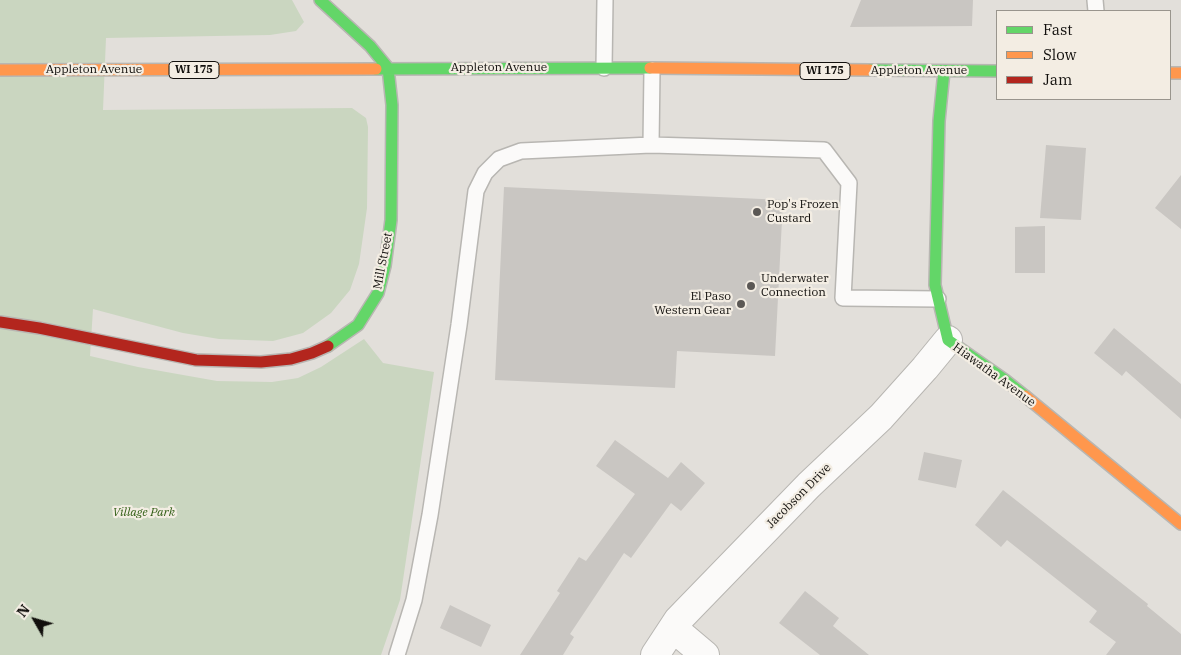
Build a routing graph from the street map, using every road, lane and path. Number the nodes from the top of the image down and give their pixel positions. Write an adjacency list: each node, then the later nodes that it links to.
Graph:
1 (320, 0): 3 (street)
2 (605, 0): 4 (lane)
3 (388, 68): 4 (street, Appleton Avenue / WI 175); 5 (street, Appleton Avenue / WI 175); 11 (street, Mill Street)
4 (604, 68): 6 (street, Appleton Avenue / WI 175)
5 (0, 70)
6 (652, 70): 7 (street, Appleton Avenue / WI 175); 9 (lane)
7 (944, 71): 8 (street, Appleton Avenue / WI 175); 10 (street, Hiawatha Avenue)
8 (996, 71)
9 (651, 145): 10 (lane); 15 (lane)
10 (938, 299): 12 (street, Hiawatha Avenue)
11 (0, 322)
12 (948, 340): 13 (street, Hiawatha Avenue); 14 (street, Jacobson Drive)
13 (1181, 524)
14 (673, 628): 16 (street, Jacobson Drive); 17 (street)
15 (397, 655)
16 (655, 655)
17 (704, 655)

